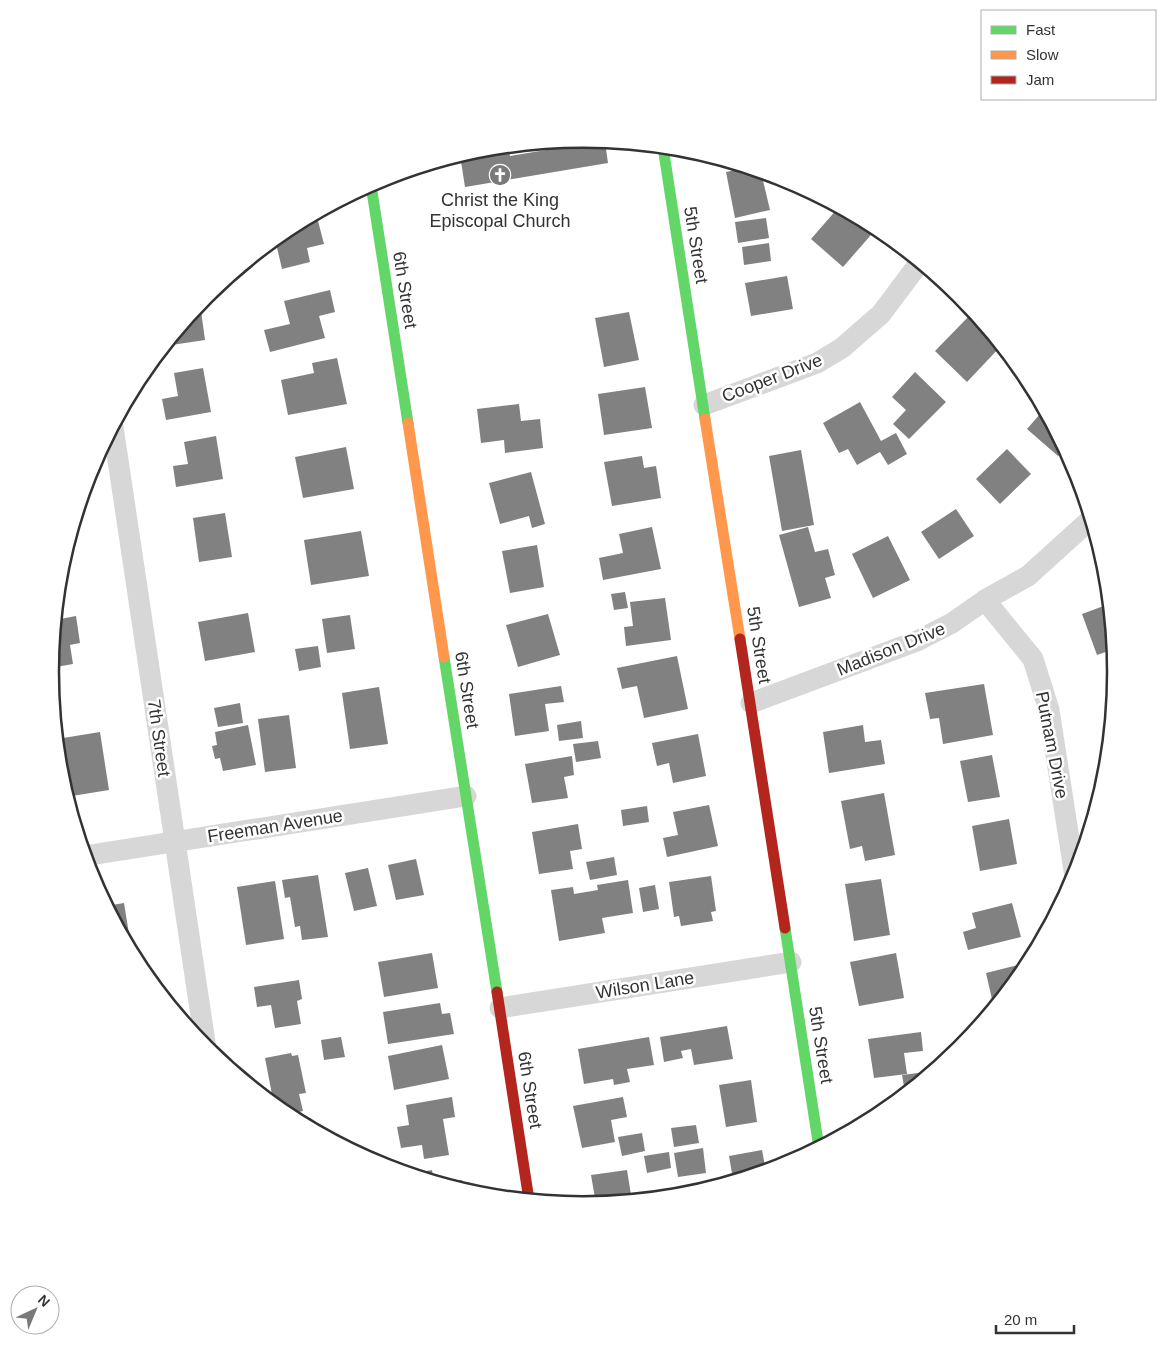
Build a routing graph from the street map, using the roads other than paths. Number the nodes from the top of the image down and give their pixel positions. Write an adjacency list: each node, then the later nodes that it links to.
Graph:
1 (664, 155): 4 (street, 5th Street)
2 (372, 192): 9 (street, 6th Street)
3 (916, 268): 4 (street, Cooper Drive)
4 (704, 405): 8 (street, 5th Street)
5 (115, 438): 10 (street, 7th Street)
6 (1085, 525): 7 (street, Madison Drive)
7 (985, 600): 8 (street, Madison Drive); 12 (street, Putnam Drive)
8 (751, 703): 13 (street, 5th Street)
9 (466, 796): 10 (street, Freeman Avenue); 14 (street, 6th Street)
10 (174, 842): 11 (street, Freeman Avenue); 15 (street, 7th Street)
11 (92, 855)
12 (1072, 859)
13 (790, 962): 14 (street, Wilson Lane); 16 (street, 5th Street)
14 (500, 1008): 17 (street, 6th Street)
15 (204, 1034)
16 (818, 1141)
17 (528, 1194)

